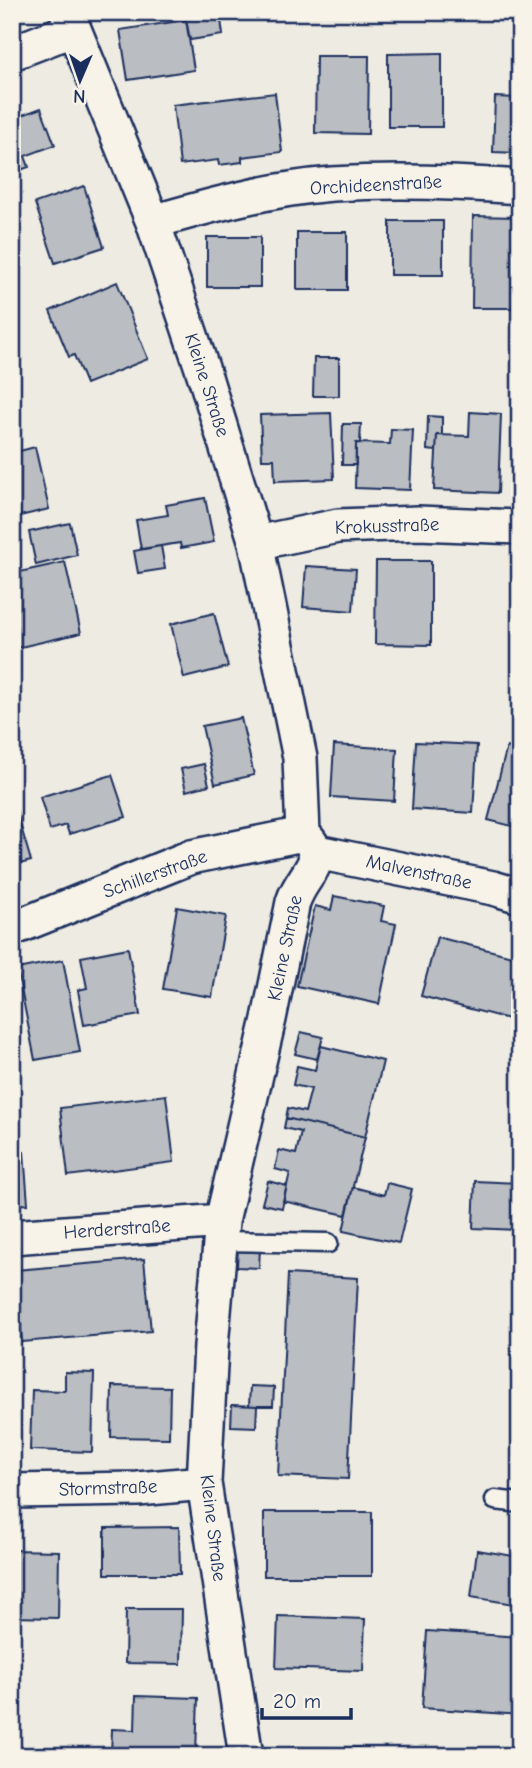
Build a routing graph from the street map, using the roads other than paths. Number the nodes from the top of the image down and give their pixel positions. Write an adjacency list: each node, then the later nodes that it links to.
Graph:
1 (70, 20): 2 (street); 4 (street, Kleine Straße)
2 (12, 53)
3 (520, 187): 4 (street, Orchideenstraße)
4 (153, 222): 6 (street, Kleine Straße)
5 (520, 527): 6 (street, Krokusstraße)
6 (256, 543): 7 (street, Kleine Straße)
7 (310, 843): 8 (street, Malvenstraße); 9 (street, Schillerstraße); 10 (street, Kleine Straße)
8 (520, 895)
9 (12, 929)
10 (221, 1231): 11 (street, Herderstraße); 12 (lane); 13 (street, Kleine Straße)
11 (12, 1237)
12 (328, 1243)
13 (204, 1483): 14 (street, Stormstraße); 17 (street, Kleine Straße)
14 (12, 1491)
15 (495, 1500): 16 (lane)
16 (520, 1503)
17 (246, 1756)

